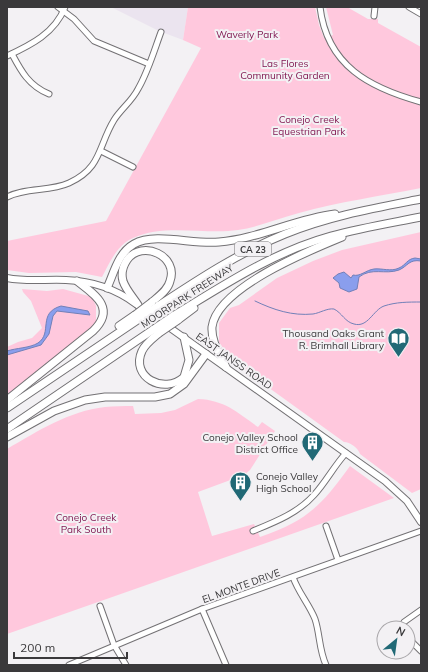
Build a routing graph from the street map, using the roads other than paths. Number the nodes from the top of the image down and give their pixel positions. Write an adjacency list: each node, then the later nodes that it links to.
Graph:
1 (58, 7): 5 (street)
2 (320, 7): 12 (street)
3 (374, 7): 7 (street)
4 (409, 7): 6 (street)
5 (64, 9): 9 (street); 10 (street)
6 (421, 14)
7 (374, 16)
8 (161, 32): 10 (street)
9 (9, 55): 11 (street)
10 (149, 64): 13 (street)
11 (49, 94)
12 (421, 102)
13 (102, 151): 14 (street); 15 (street)
14 (133, 167)
15 (7, 197)
16 (421, 199): 17 (highway, MOORPARK FREEWAY / CA 23)
17 (357, 211): 22 (highway); 23 (highway, MOORPARK FREEWAY / CA 23)
18 (421, 217): 19 (highway, MOORPARK FREEWAY / CA 23)
19 (360, 230): 25 (highway, MOORPARK FREEWAY / CA 23, bridge); 28 (highway)
20 (7, 278): 21 (main road, EAST JANSS ROAD)
21 (77, 281): 22 (main road, EAST JANSS ROAD); 29 (highway)
22 (107, 288): 24 (main road, EAST JANSS ROAD)
23 (155, 304): 24 (highway); 30 (highway, MOORPARK FREEWAY / CA 23, bridge)
24 (138, 305): 26 (main road, EAST JANSS ROAD)
25 (156, 331): 26 (highway); 31 (highway, MOORPARK FREEWAY / CA 23)
26 (184, 337): 27 (main road, EAST JANSS ROAD)
27 (206, 354): 28 (main road, EAST JANSS ROAD); 32 (highway)
28 (226, 367): 33 (main road, EAST JANSS ROAD)
29 (7, 400)
30 (7, 408)
31 (7, 429)
32 (7, 437)
33 (346, 453): 34 (main road, EAST JANSS ROAD); 36 (street)
34 (421, 522)
35 (326, 526): 38 (street)
36 (253, 531)
37 (421, 531): 38 (street, EL MONTE DRIVE)
38 (338, 560): 39 (street, EL MONTE DRIVE)
39 (293, 577): 41 (street, EL MONTE DRIVE); 48 (street)
40 (100, 606): 44 (street)
41 (202, 609): 44 (street, EL MONTE DRIVE); 47 (street)
42 (421, 610): 43 (street)
43 (407, 620)
44 (114, 645): 45 (street, EL MONTE DRIVE); 46 (street)
45 (69, 665)
46 (126, 665)
47 (226, 665)
48 (326, 665)

